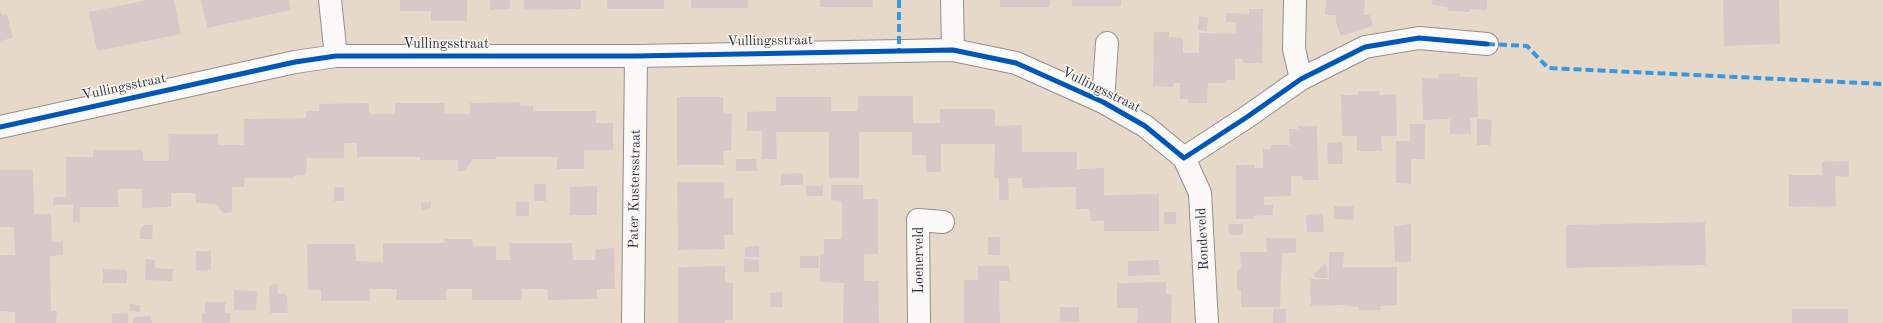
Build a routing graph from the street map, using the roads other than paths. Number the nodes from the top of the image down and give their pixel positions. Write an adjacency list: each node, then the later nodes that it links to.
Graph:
1 (330, 0): 7 (street)
2 (952, 0): 6 (street)
3 (1296, 0): 9 (street)
4 (1107, 43): 10 (street, Vullingsstraat)
5 (1487, 44): 9 (street)
6 (953, 50): 8 (street, Vullingsstraat); 10 (street, Vullingsstraat)
7 (336, 56): 8 (street, Vullingsstraat); 11 (street, Vullingsstraat)
8 (636, 56): 14 (street, Pater Kustersstraat)
9 (1301, 80): 12 (street)
10 (1103, 102): 12 (street, Vullingsstraat)
11 (0, 127)
12 (1184, 158): 16 (street, Rondeveld)
13 (943, 222): 15 (street, Loenerveld)
14 (633, 323)
15 (919, 323)
16 (1206, 323)

